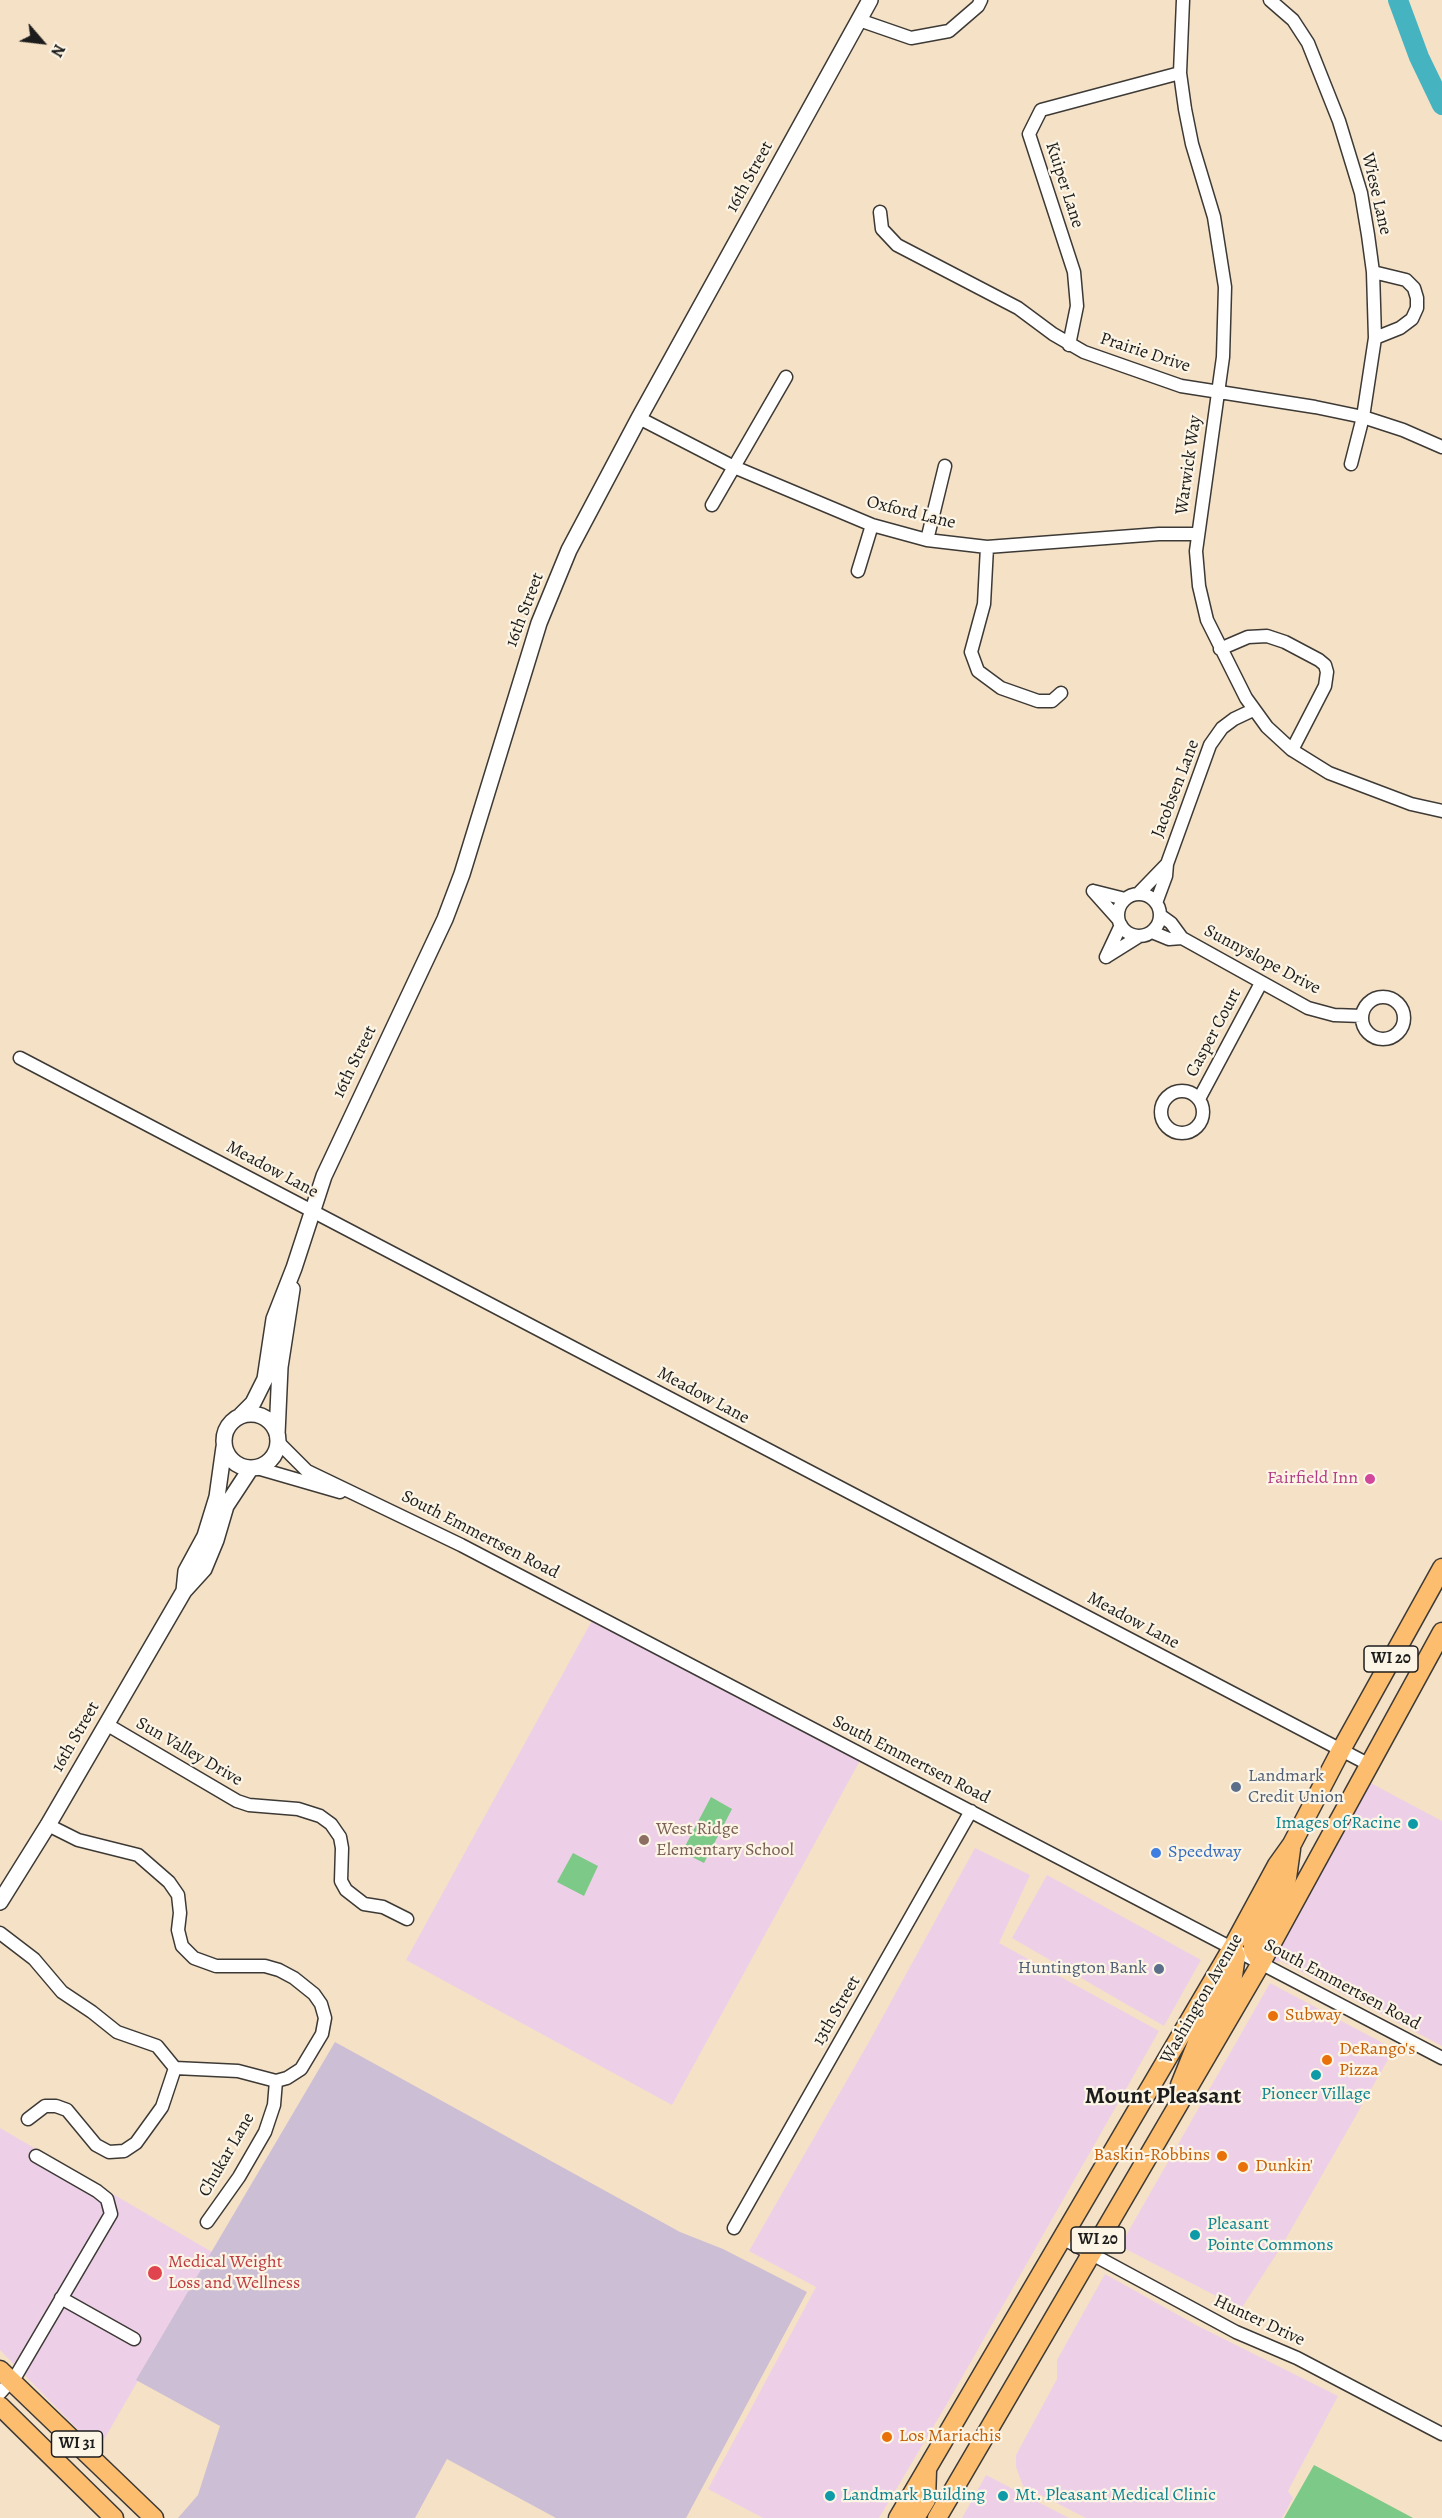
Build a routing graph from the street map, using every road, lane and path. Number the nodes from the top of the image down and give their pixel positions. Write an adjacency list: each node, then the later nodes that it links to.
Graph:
1 (870, 0): 5 (street, 16th Street)
2 (981, 0): 5 (street)
3 (1183, 0): 6 (street, Warwick Way)
4 (1270, 0): 8 (street, Wiese Lane)
5 (859, 20): 14 (street, 16th Street)
6 (1180, 73): 10 (street, Kuiper Lane); 12 (street, Warwick Way)
7 (880, 212): 10 (street, Prairie Drive)
8 (1373, 272): 9 (street, Wiese Lane); 9 (street)
9 (1375, 338): 13 (street, Wiese Lane)
10 (1069, 345): 12 (street, Prairie Drive)
11 (786, 377): 18 (street)
12 (1218, 392): 13 (street, Prairie Drive); 21 (street, Warwick Way)
13 (1363, 417): 15 (street, Prairie Drive); 16 (street, Wiese Lane)
14 (639, 418): 18 (street, Oxford Lane); 43 (street, 16th Street)
15 (1442, 447)
16 (1351, 464)
17 (945, 466): 22 (street)
18 (734, 467): 19 (street); 20 (street, Oxford Lane)
19 (712, 506)
20 (872, 525): 22 (street, Oxford Lane); 24 (street)
21 (1197, 534): 23 (street, Oxford Lane); 25 (street, Warwick Way)
22 (927, 540): 23 (street, Oxford Lane)
23 (987, 547): 26 (street)
24 (858, 571)
25 (1220, 648): 27 (street, Warwick Way); 28 (street)
26 (1061, 693)
27 (1253, 710): 28 (street, Warwick Way); 30 (street, Jacobsen Lane)
28 (1292, 750): 29 (street, Warwick Way)
29 (1442, 811)
30 (1167, 864): 31 (street, Jacobsen Lane); 33 (street, Jacobsen Lane)
31 (1138, 894): 32 (street); 33 (street)
32 (1125, 899): 35 (street); 35 (street)
33 (1156, 903): 34 (street)
34 (1160, 915): 36 (street); 38 (street, Sunnyslope Drive)
35 (1119, 922): 37 (street); 37 (street)
36 (1152, 932): 37 (street); 38 (street, Sunnyslope Drive)
37 (1138, 937)
38 (1182, 938): 39 (street, Sunnyslope Drive)
39 (1261, 983): 40 (street, Sunnyslope Drive); 42 (street, Casper Court)
40 (1362, 1016)
41 (20, 1058): 43 (street, Meadow Lane)
42 (1199, 1100)
43 (311, 1210): 44 (street, 16th Street); 54 (street, Meadow Lane)
44 (294, 1268): 45 (street, 16th Street); 46 (street, 16th Street)
45 (241, 1416): 46 (street); 47 (street, 16th Street)
46 (278, 1438): 48 (street, 16th Street); 49 (street, South Emmertsen Road)
47 (224, 1447): 48 (street); 51 (street, 16th Street)
48 (254, 1468): 49 (street, South Emmertsen Road); 51 (street, 16th Street)
49 (362, 1496): 56 (street, South Emmertsen Road)
50 (1442, 1568): 54 (main road, Washington Avenue / WI 20)
51 (184, 1591): 53 (street, 16th Street)
52 (1442, 1632): 55 (main road, Washington Avenue / WI 20)
53 (106, 1724): 57 (street, 16th Street); 60 (street, Sun Valley Drive)
54 (1341, 1750): 55 (street, Meadow Lane); 58 (main road, Washington Avenue / WI 20)
55 (1368, 1764): 63 (main road, Washington Avenue / WI 20)
56 (971, 1811): 62 (street, South Emmertsen Road); 71 (street, 13th Street)
57 (48, 1825): 59 (street, 16th Street); 66 (street)
58 (1292, 1844): 62 (main road, Washington Avenue / WI 20); 63 (main road)
59 (0, 1902)
60 (406, 1919)
61 (0, 1933): 65 (street)
62 (1232, 1948): 63 (street, South Emmertsen Road); 68 (main road); 72 (main road, Washington Avenue / WI 20)
63 (1261, 1963): 64 (street, South Emmertsen Road); 68 (main road, Washington Avenue / WI 20)
64 (1442, 2058)
65 (175, 2068): 66 (street); 67 (street)
66 (276, 2081): 70 (street, Chukar Lane)
67 (28, 2119)
68 (1169, 2120): 73 (main road, Washington Avenue / WI 20)
69 (36, 2156): 74 (street)
70 (207, 2222)
71 (734, 2228)
72 (1062, 2238): 73 (street, Hunter Drive); 79 (main road, Washington Avenue / WI 20)
73 (1090, 2254): 78 (street, Hunter Drive); 84 (main road, Washington Avenue / WI 20)
74 (61, 2298): 75 (street); 76 (street)
75 (134, 2339)
76 (4, 2381): 81 (main road, WI 31)
77 (0, 2406): 80 (main road, WI 31)
78 (1442, 2434)
79 (928, 2469): 82 (main road, Washington Avenue / WI 20); 83 (main road)
80 (114, 2518)
81 (154, 2518)
82 (898, 2518)
83 (915, 2518)
84 (936, 2518)

